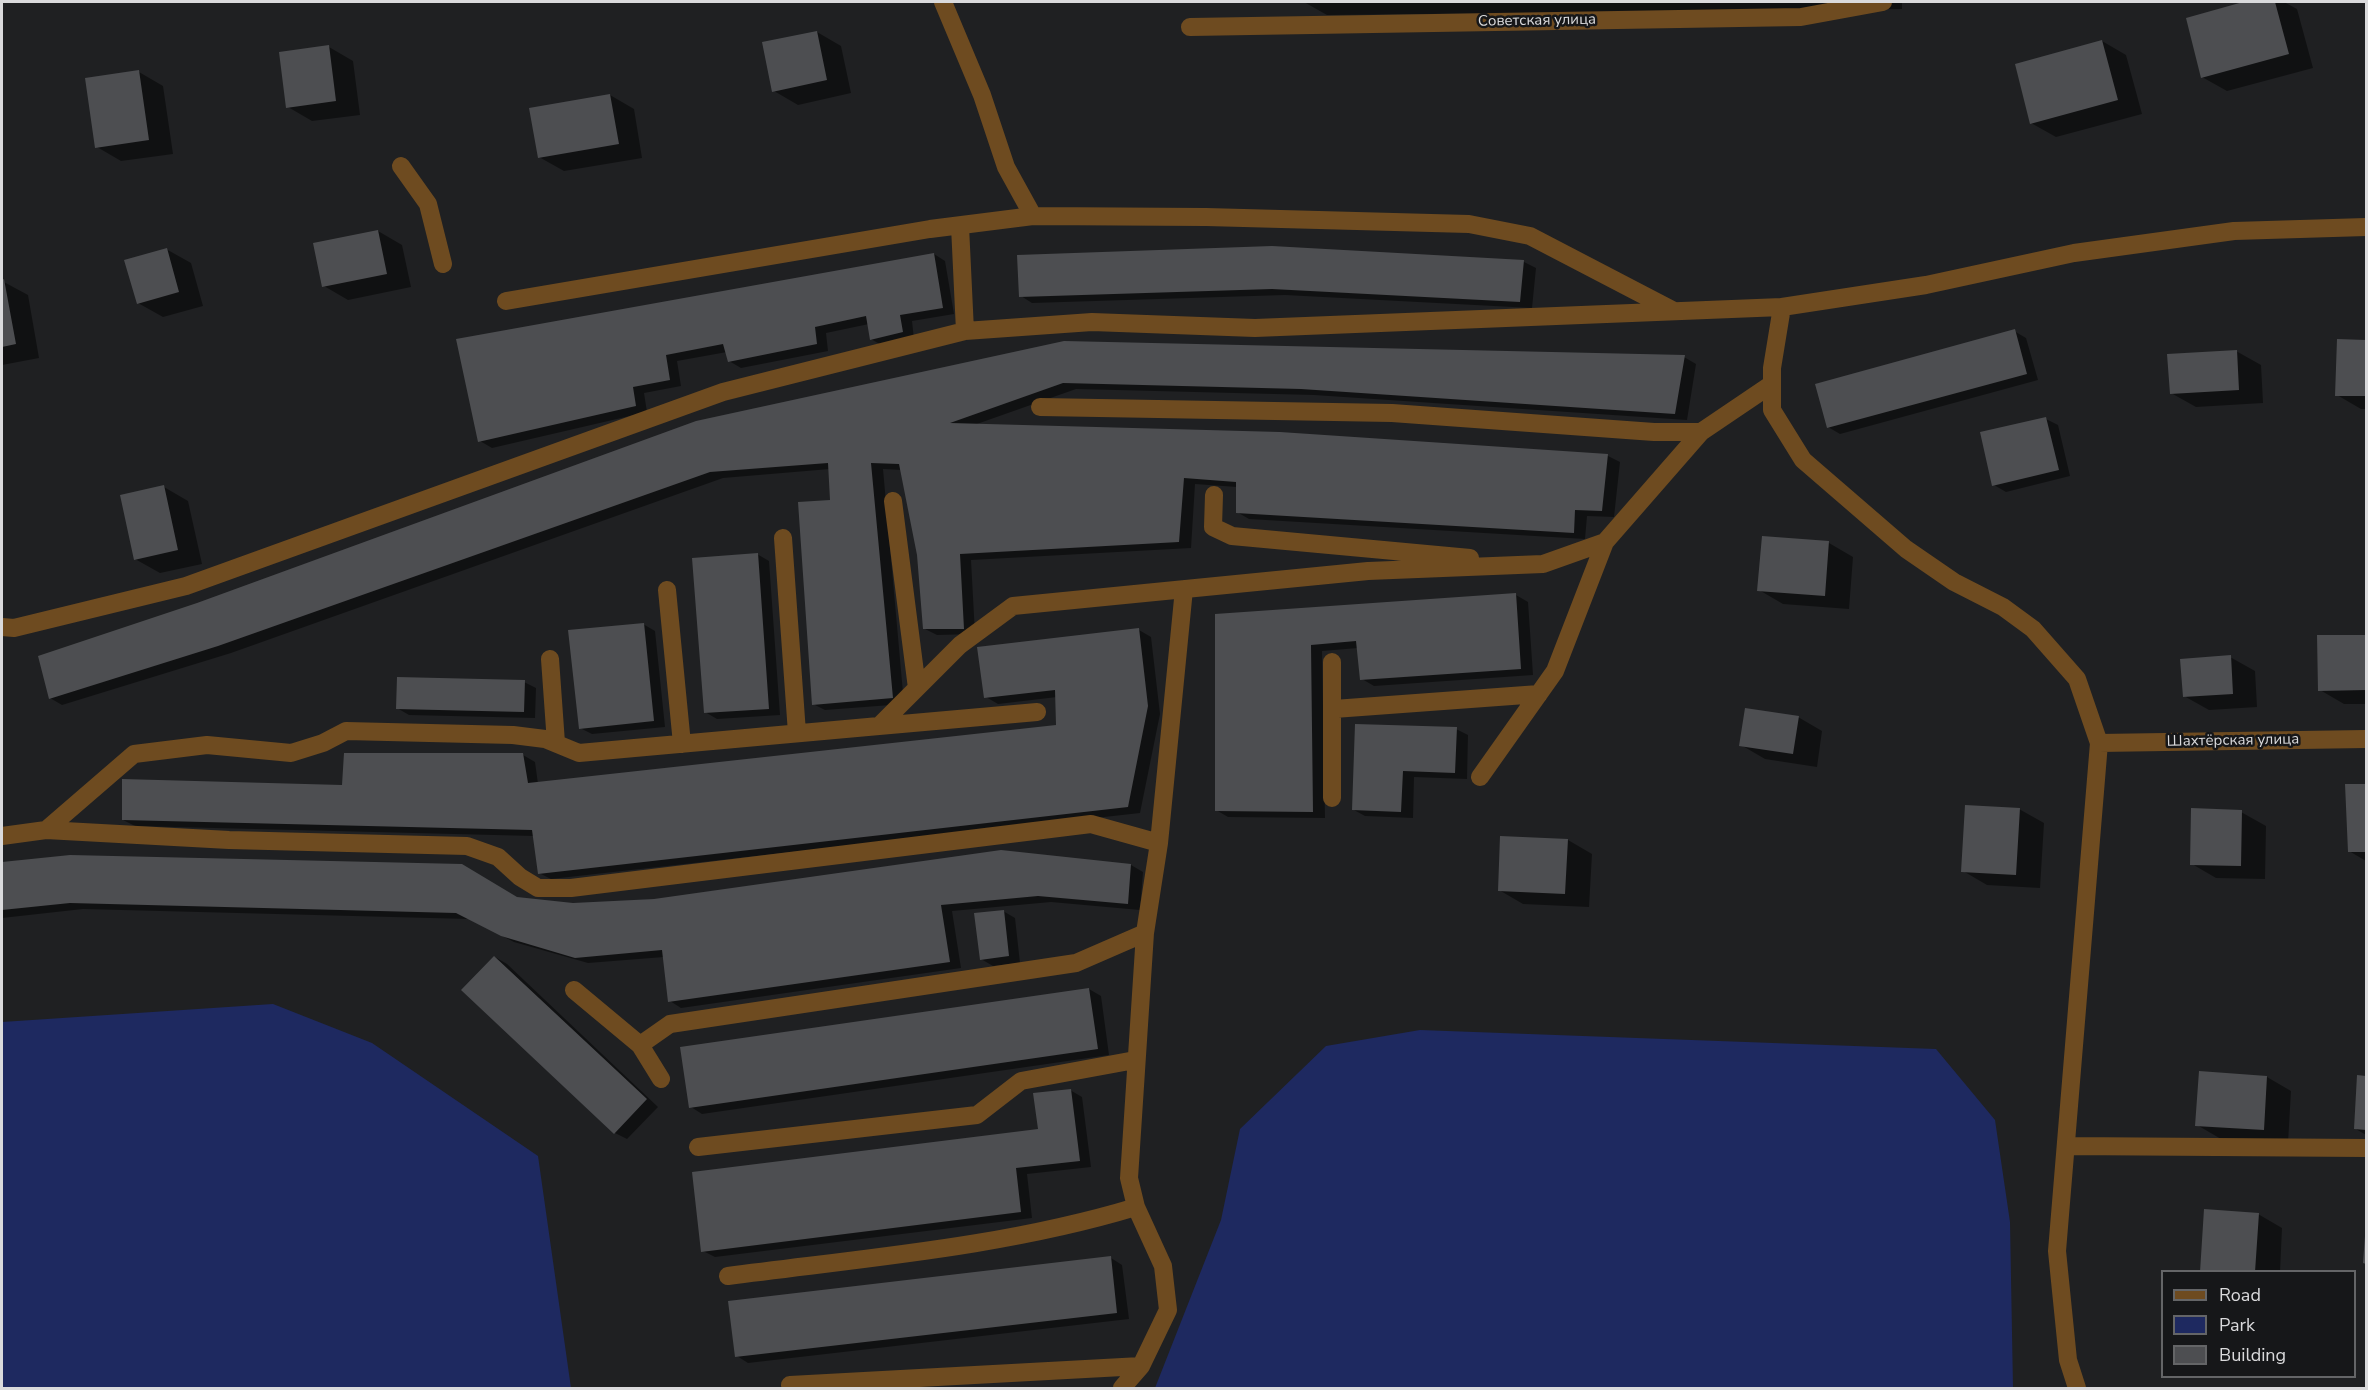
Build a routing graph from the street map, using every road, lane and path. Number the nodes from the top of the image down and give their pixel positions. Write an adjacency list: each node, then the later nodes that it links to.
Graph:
1 (943, 2): 5 (street)
2 (1883, 2): 3 (street, Советская улица)
3 (1190, 27)
4 (401, 166): 8 (street)
5 (1033, 216): 6 (street); 11 (street)
6 (960, 226): 9 (street); 12 (street)
7 (2367, 227): 10 (street)
8 (443, 264)
9 (506, 301)
10 (1782, 307): 11 (street); 13 (street)
11 (1676, 311): 12 (street)
12 (965, 331): 23 (street)
13 (1772, 384): 15 (street); 34 (street)
14 (1041, 407): 15 (street)
15 (1701, 432): 19 (street)
16 (1214, 495): 20 (street)
17 (893, 501): 26 (street)
18 (783, 538): 31 (street)
19 (1605, 542): 20 (street); 27 (street)
20 (1543, 564): 21 (street)
21 (1184, 589): 26 (street); 40 (street)
22 (667, 590): 35 (street)
23 (6, 630)
24 (549, 659): 33 (street)
25 (1332, 662): 28 (street)
26 (917, 688): 30 (street)
27 (1539, 694): 28 (street); 36 (street)
28 (1334, 709): 37 (street)
29 (1037, 712): 30 (street)
30 (879, 726): 31 (street)
31 (797, 733): 35 (street)
32 (2367, 739): 34 (street, Шахтёрская улица)
33 (556, 743): 35 (street); 38 (street)
34 (2099, 743): 46 (street)
35 (682, 744)
36 (1480, 777)
37 (1332, 798)
38 (45, 830): 39 (street); 40 (street)
39 (2, 836)
40 (1159, 843): 41 (street)
41 (1144, 933): 43 (street); 44 (street)
42 (574, 990): 43 (street)
43 (640, 1045): 45 (street)
44 (1135, 1060): 47 (street); 49 (street)
45 (661, 1079)
46 (2066, 1146): 48 (street); 54 (street)
47 (698, 1147)
48 (2367, 1148)
49 (1137, 1207): 50 (street); 51 (street)
50 (728, 1276)
51 (1141, 1366): 52 (street); 53 (street)
52 (790, 1385)
53 (1122, 1389)
54 (2078, 1389)

